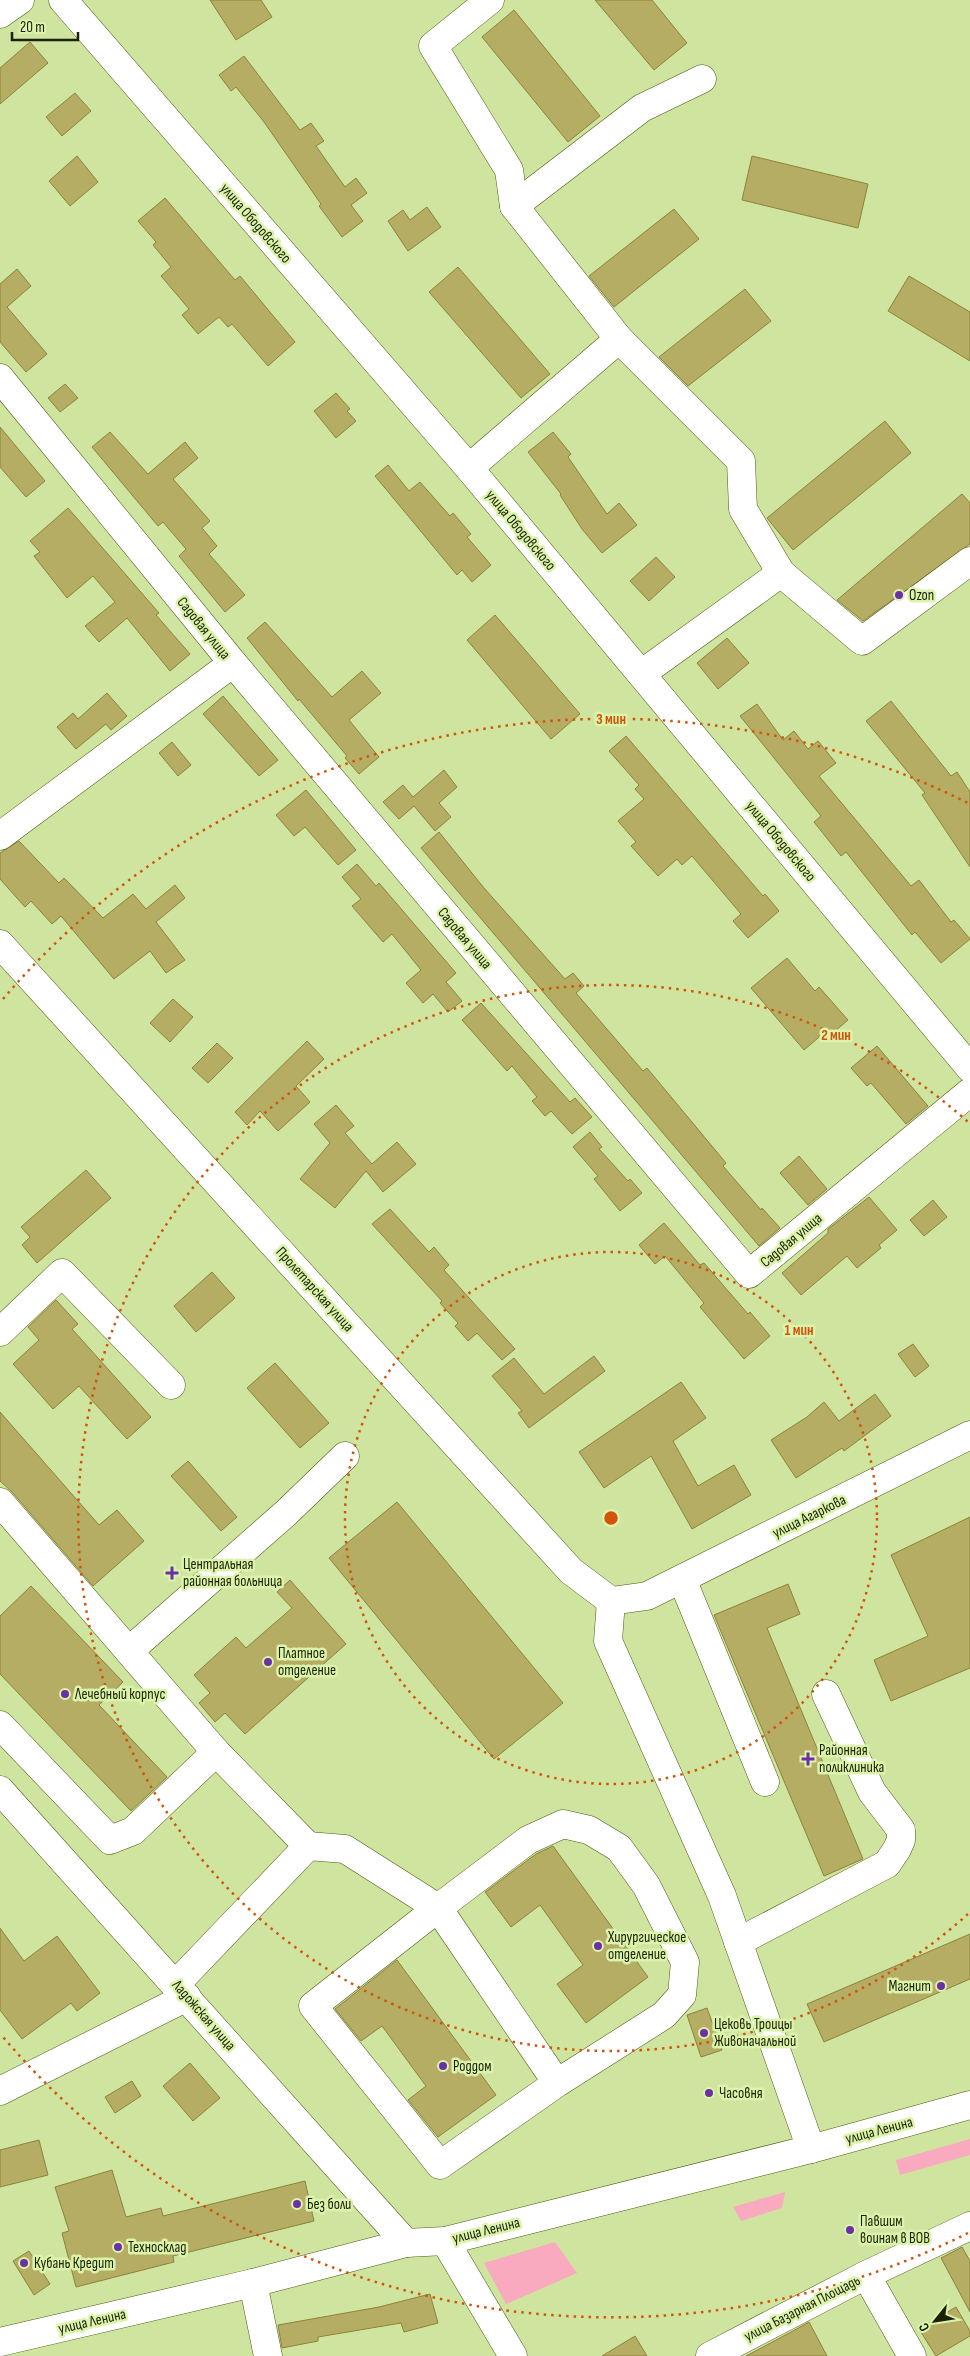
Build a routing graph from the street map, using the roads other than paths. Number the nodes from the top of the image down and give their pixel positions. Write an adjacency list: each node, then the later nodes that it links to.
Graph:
1 (20, 0): 4 (street)
2 (63, 0): 9 (street, улица Ободовского)
3 (490, 0): 6 (street)
4 (0, 14)
5 (702, 79): 6 (street)
6 (514, 206): 7 (street)
7 (619, 339): 9 (street); 11 (street)
8 (0, 378): 12 (street, Садовая улица)
9 (469, 468): 13 (street, улица Ободовского)
10 (970, 562): 11 (street)
11 (781, 573): 13 (street)
12 (233, 662): 14 (street); 17 (street, Садовая улица)
13 (641, 674): 16 (street, улица Ободовского)
14 (0, 836)
15 (0, 944): 24 (street, Пролетарская улица)
16 (970, 1068)
17 (970, 1092)
18 (0, 1332): 19 (street)
19 (170, 1385)
20 (970, 1435): 23 (street, улица Агаркова)
21 (345, 1456): 25 (street)
22 (0, 1502): 25 (street)
23 (682, 1579): 24 (street, улица Агаркова); 29 (street)
24 (611, 1601): 33 (street)
25 (129, 1651): 28 (street)
26 (826, 1694): 33 (street)
27 (0, 1725): 28 (street)
28 (216, 1752): 31 (street)
29 (765, 1782)
30 (0, 1790): 34 (street, Ладожская улица)
31 (308, 1846): 32 (street); 34 (street)
32 (438, 1908): 35 (street); 35 (street); 35 (street)
33 (738, 1942): 38 (street)
34 (182, 1990): 36 (street); 41 (street, Ладожская улица)
35 (557, 2083)
36 (0, 2091)
37 (970, 2105): 38 (street, улица Ленина)
38 (811, 2149): 40 (street, улица Ленина)
39 (970, 2226): 42 (street, улица Базарная Площадь)
40 (445, 2241): 41 (street, улица Ленина); 46 (street)
41 (406, 2243): 43 (street, улица Ленина)
42 (866, 2275): 47 (street, улица Базарная Площадь); 48 (street, улица Базарная Площадь)
43 (253, 2283): 44 (street, улица Ленина); 45 (street)
44 (0, 2342)
45 (268, 2356)
46 (514, 2356)
47 (710, 2356)
48 (912, 2356)

